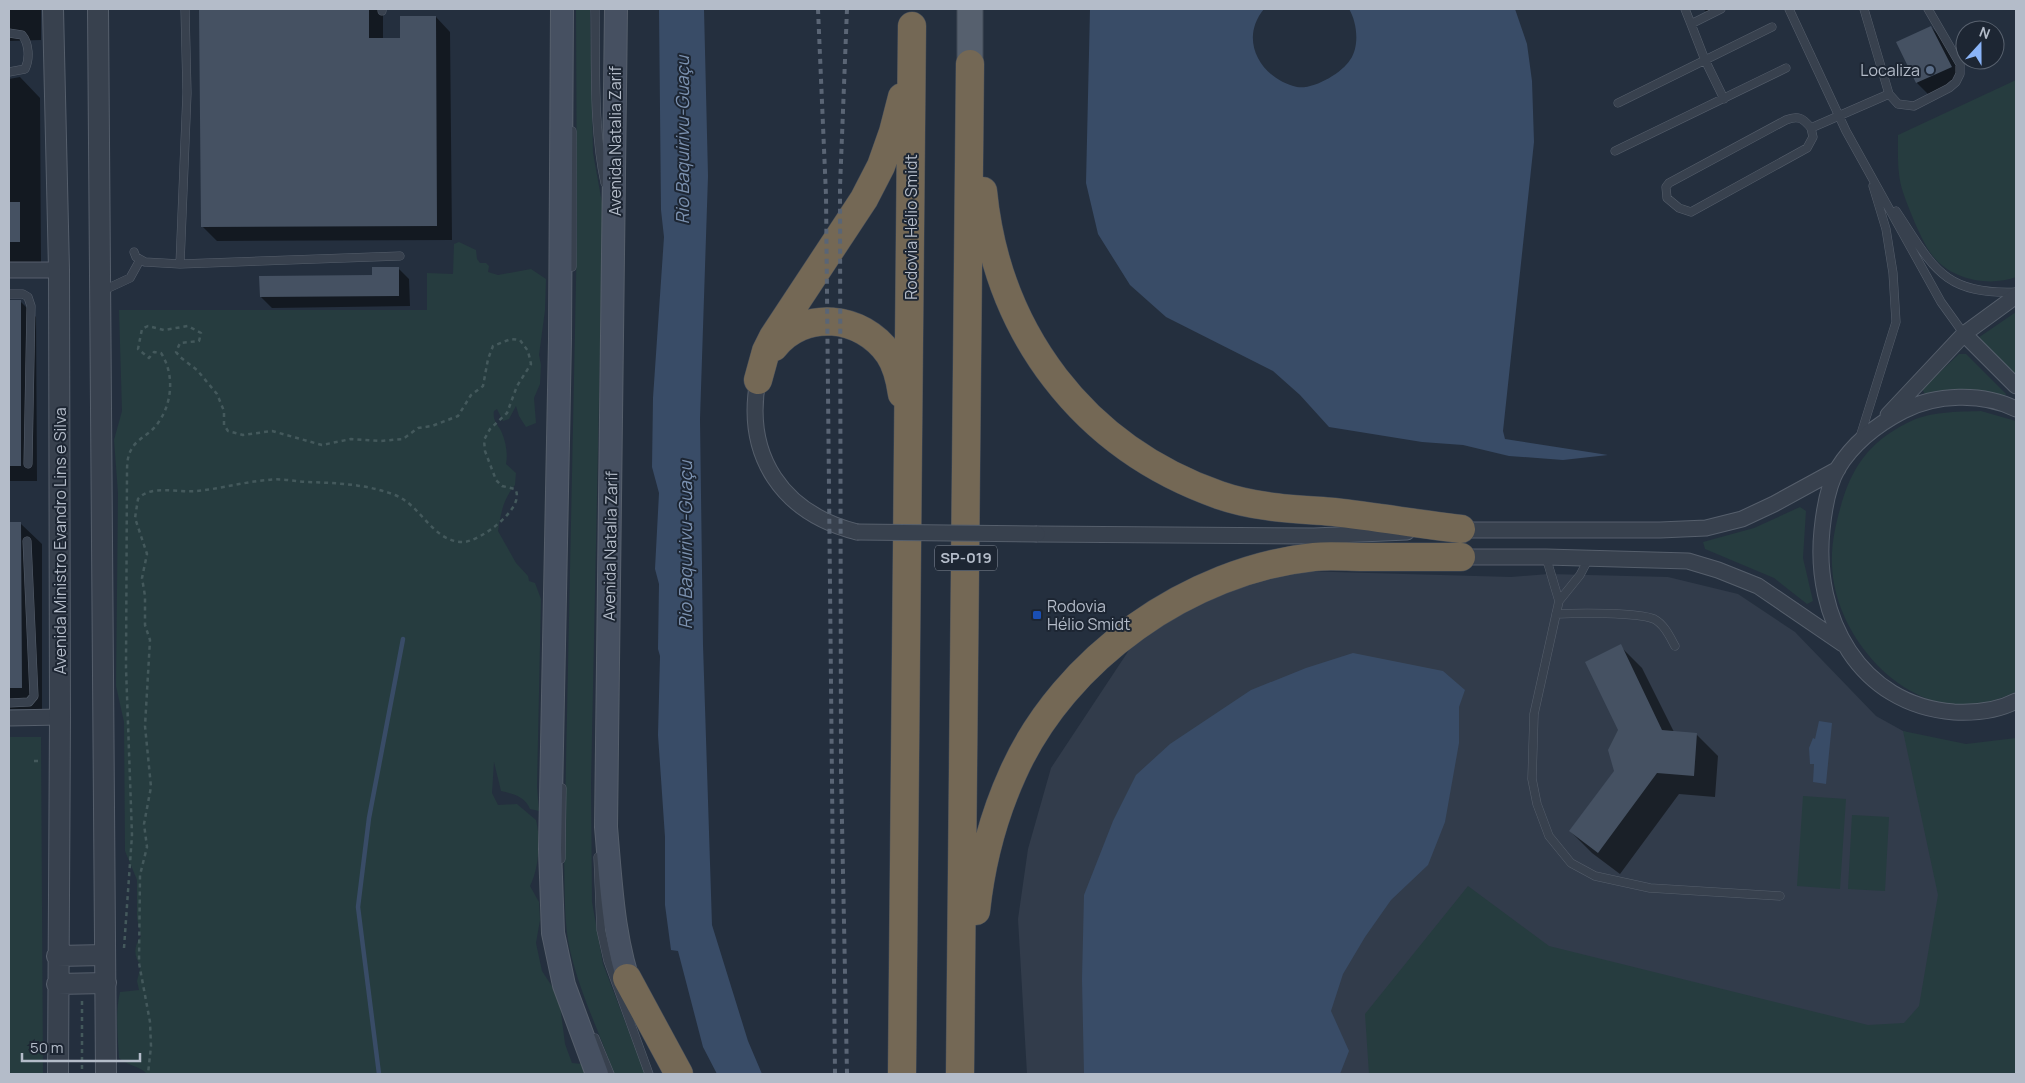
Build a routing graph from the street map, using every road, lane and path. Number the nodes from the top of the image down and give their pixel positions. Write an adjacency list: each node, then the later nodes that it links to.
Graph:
1 (53, 9): 36 (street, Avenida Ministro Evandro Lins e Silva)
2 (98, 9): 38 (street)
3 (185, 9): 34 (lane)
4 (547, 9): 23 (main road)
5 (562, 9): 23 (main road)
6 (595, 9): 60 (lane)
7 (616, 9): 73 (main road, Avenida Natalia Zarif)
8 (970, 9): 19 (main road, SP-019)
9 (1685, 9): 15 (lane)
10 (1721, 9): 15 (lane)
11 (1789, 9): 26 (lane)
12 (1864, 9): 22 (lane)
13 (1928, 9): 22 (lane)
14 (912, 18): 42 (highway); 47 (highway, Rodovia Hélio Smidt)
15 (1691, 24): 18 (lane)
16 (1772, 27): 18 (lane)
17 (9, 33): 21 (lane)
18 (1705, 60): 24 (lane); 25 (lane)
19 (970, 64): 50 (highway); 78 (highway, SP-019)
20 (1786, 68): 24 (lane)
21 (9, 72)
22 (1889, 94): 26 (lane)
23 (563, 96): 83 (main road)
24 (1724, 99): 29 (lane)
25 (1618, 103)
26 (1839, 117): 28 (lane); 30 (lane)
27 (572, 124): 37 (lane)
28 (1811, 128): 28 (lane)
29 (1615, 152)
30 (1869, 172): 40 (lane); 41 (lane); 46 (lane)
31 (134, 252): 33 (lane)
32 (400, 256): 34 (lane)
33 (140, 260): 34 (lane); 38 (lane)
34 (180, 264)
35 (9, 270): 36 (street)
36 (59, 270): 63 (street, Avenida Ministro Evandro Lins e Silva)
37 (571, 280)
38 (106, 282): 72 (street)
39 (9, 294): 48 (lane)
40 (2016, 294): 41 (street)
41 (1964, 334): 43 (street); 45 (street)
42 (758, 380): 47 (highway); 51 (street, bridge)
43 (2016, 386)
44 (2016, 409): 45 (street)
45 (1880, 423): 46 (street)
46 (1859, 440): 49 (street)
47 (910, 454): 88 (highway, Rodovia Hélio Smidt)
48 (28, 464)
49 (1838, 469): 50 (street); 58 (street)
50 (1461, 530): 51 (street)
51 (1314, 536): 54 (street)
52 (28, 541): 62 (lane)
53 (1546, 556): 54 (street); 55 (street); 56 (lane)
54 (1462, 557): 78 (highway)
55 (1590, 558): 56 (lane); 58 (street)
56 (1559, 601): 57 (lane)
57 (1556, 614): 59 (lane); 70 (lane)
58 (1843, 644): 61 (street)
59 (1675, 646)
60 (599, 653)
61 (2016, 701)
62 (9, 703)
63 (60, 717): 64 (street); 71 (street, Avenida Ministro Evandro Lins e Silva)
64 (9, 718)
65 (562, 783): 69 (lane)
66 (597, 792): 67 (lane)
67 (598, 832)
68 (598, 852): 73 (lane)
69 (561, 868)
70 (1780, 896)
71 (57, 956): 72 (street); 75 (street, Avenida Ministro Evandro Lins e Silva)
72 (115, 956): 74 (street); 82 (path)
73 (618, 970): 85 (lane); 86 (main road, Avenida Natalia Zarif); 87 (highway)
74 (106, 983): 76 (street); 81 (street)
75 (57, 984): 76 (street); 79 (street, Avenida Ministro Evandro Lins e Silva)
76 (81, 984): 80 (path)
77 (592, 1030): 84 (lane)
78 (961, 1063)
79 (58, 1074)
80 (82, 1074)
81 (106, 1074)
82 (148, 1074)
83 (596, 1074)
84 (610, 1074)
85 (648, 1074)
86 (664, 1074)
87 (679, 1074)
88 (902, 1074)

